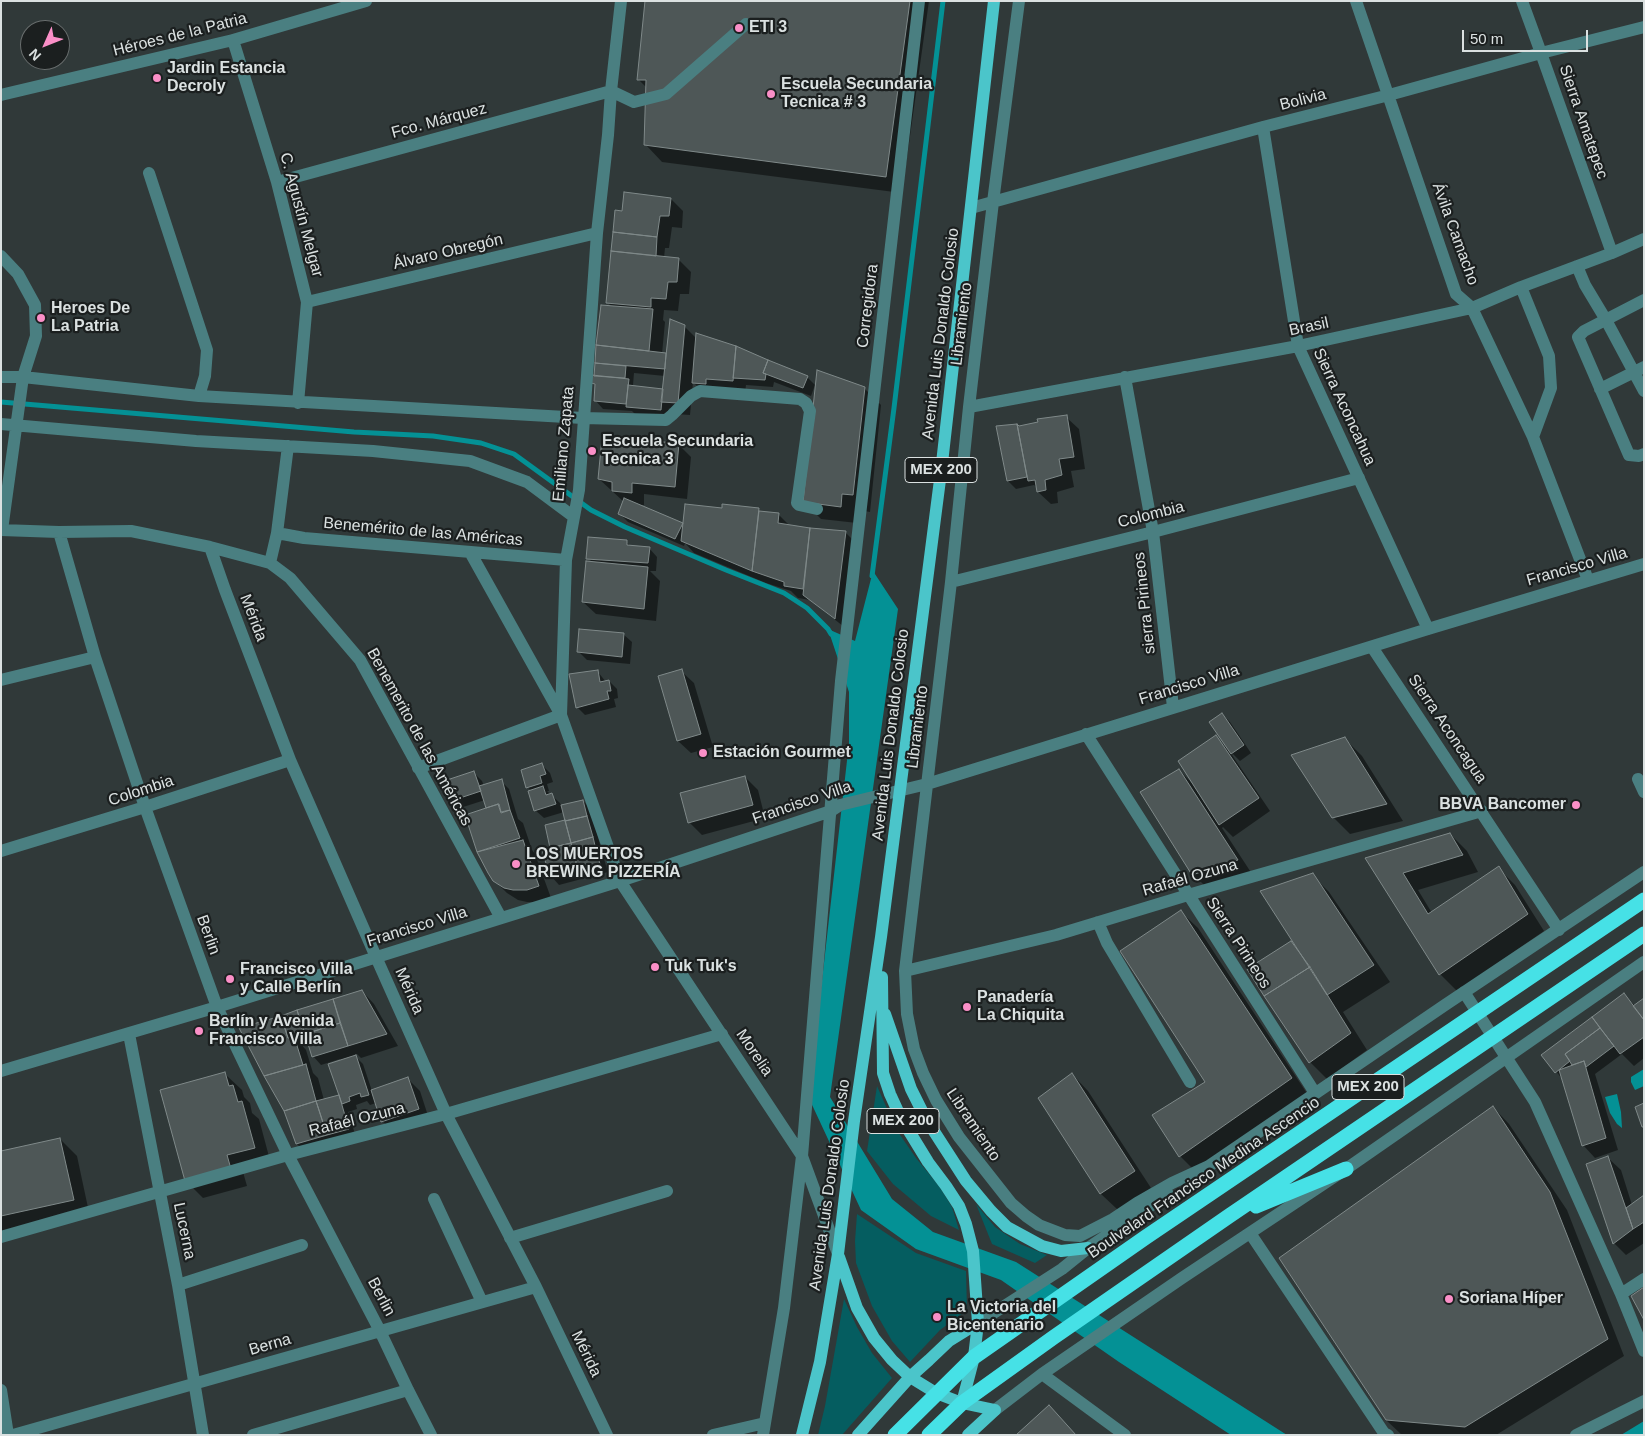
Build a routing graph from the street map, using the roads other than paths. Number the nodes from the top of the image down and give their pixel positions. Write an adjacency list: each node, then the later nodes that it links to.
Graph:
1 (366, 1): 10 (street, Héroes de la Patria)
2 (622, 1): 12 (street, Emiliano Zapata)
3 (919, 1): 76 (street, Corregidora)
4 (994, 1): 19 (main road, Avenida Luis Donaldo Colosio / MEX 200)
5 (1019, 1): 18 (street, Libramiento)
6 (1356, 1): 14 (street, Ávila Camacho)
7 (1522, 1): 11 (street, Sierra Amatepec)
8 (746, 24): 12 (street)
9 (1644, 27): 11 (street, Bolivia)
10 (233, 40): 13 (street, Héroes de la Patria); 17 (street, C. Agustín Melgar)
11 (1541, 53): 14 (street, Bolivia); 22 (street, Sierra Amatepec)
12 (610, 91): 17 (street, Fco. Márquez); 20 (street, Emiliano Zapata)
13 (1, 95)
14 (1389, 95): 15 (street, Bolivia); 28 (street, Ávila Camacho)
15 (1262, 127): 18 (street, Bolivia); 30 (street, Sierra Aconcahua)
16 (149, 173): 37 (street)
17 (277, 182): 27 (street, C. Agustín Melgar)
18 (993, 202): 19 (street, Bolivia); 39 (street, Libramiento)
19 (971, 208): 46 (main road, Avenida Luis Donaldo Colosio / MEX 200)
20 (597, 233): 27 (street, Álvaro Obregón); 40 (street, Emiliano Zapata)
21 (1644, 238): 22 (street, Brasil)
22 (1612, 254): 24 (street, Brasil)
23 (1, 256): 33 (street)
24 (1577, 266): 25 (street, Brasil); 29 (street)
25 (1521, 287): 28 (street, Brasil); 43 (street)
26 (1644, 300): 29 (street)
27 (307, 302): 38 (street, C. Agustín Melgar)
28 (1472, 308): 30 (street, Brasil); 43 (street, Ávila Camacho)
29 (1606, 320): 31 (street); 35 (street)
30 (1298, 346): 34 (street, Brasil); 48 (street, Sierra Aconcahua)
31 (1639, 370): 35 (street); 36 (street)
32 (1, 377): 33 (street)
33 (24, 377): 37 (street); 41 (street)
34 (1125, 377): 39 (street, Brasil); 53 (street, sierra Pirineos)
35 (1600, 389): 45 (street)
36 (1644, 391)
37 (199, 396): 38 (street)
38 (298, 402): 40 (street)
39 (969, 407): 47 (street, Libramiento)
40 (583, 418): 49 (street); 50 (street, Emiliano Zapata)
41 (17, 421): 42 (street); 44 (street); 51 (street)
42 (1, 424)
43 (1533, 437): 60 (street, Ávila Camacho)
44 (288, 446): 50 (street); 54 (street)
45 (1644, 454)
46 (941, 472): 47 (street); 73 (main road, Avenida Luis Donaldo Colosio / MEX 200)
47 (962, 472): 61 (street, Libramiento)
48 (1359, 478): 53 (street, Colombia); 62 (street, Sierra Aconcahua)
49 (817, 509)
50 (575, 512): 57 (street, Emiliano Zapata)
51 (2, 530): 52 (street)
52 (59, 532): 55 (street); 64 (street, Berlin)
53 (1154, 532): 61 (street, Colombia); 66 (street, sierra Pirineos)
54 (277, 533): 56 (street, Benemérito de las Américas); 58 (street)
55 (210, 546): 58 (street); 69 (street, Mérida)
56 (470, 552): 57 (street, Benemérito de las Américas); 67 (street)
57 (566, 560): 67 (street, Emiliano Zapata)
58 (270, 564): 70 (street, Benemerito de las Américas)
59 (1644, 564): 60 (street, Francisco Villa)
60 (1588, 580): 62 (street, Francisco Villa)
61 (951, 582): 72 (street, Libramiento)
62 (1428, 629): 63 (street, Francisco Villa)
63 (1372, 647): 66 (street, Francisco Villa); 77 (street, Sierra Aconcagua)
64 (95, 657): 65 (street); 75 (street, Berlin)
65 (1, 680)
66 (1173, 707): 68 (street, Francisco Villa)
67 (561, 715): 70 (street); 80 (street, Emiliano Zapata)
68 (1086, 734): 72 (street, Francisco Villa); 81 (street, Sierra Pirineos)
69 (290, 760): 75 (street, Colombia); 88 (street, Mérida)
70 (418, 768): 83 (street, Benemerito de las Américas)
71 (1638, 779): 74 (street)
72 (927, 784): 73 (street, Francisco Villa); 90 (street, Libramiento)
73 (900, 791): 76 (street, Francisco Villa); 87 (main road, Avenida Luis Donaldo Colosio / MEX 200)
74 (1644, 792)
75 (145, 807): 78 (street, Colombia); 93 (street, Berlin)
76 (835, 808): 80 (street, Francisco Villa); 104 (street, Corregidora)
77 (1482, 811): 81 (street, Rafaél Ozuna); 85 (street, Sierra Aconcagua)
78 (1, 851)
79 (1644, 872): 85 (street)
80 (620, 881): 83 (street, Francisco Villa); 96 (street, Morelia)
81 (1188, 895): 84 (street, Rafaél Ozuna); 101 (street, Sierra Pirineos)
82 (1644, 900): 94 (highway, Boulvelard Francisco Medina Ascencio / MEX 200)
83 (501, 918): 88 (street, Francisco Villa)
84 (1098, 922): 90 (street, Rafaél Ozuna); 100 (street)
85 (1560, 930): 91 (street)
86 (1644, 934): 97 (highway, MEX 200)
87 (881, 937): 92 (main road, Avenida Luis Donaldo Colosio / MEX 200); 116 (main road, Avenida Luis Donaldo Colosio / MEX 200)
88 (376, 957): 93 (street, Francisco Villa); 102 (street, Mérida)
89 (1644, 962): 98 (street)
90 (906, 972): 105 (street, Libramiento)
91 (1464, 992): 94 (street); 101 (street)
92 (882, 1004): 115 (main road); 122 (main road, Avenida Luis Donaldo Colosio / MEX 200)
93 (217, 1007): 95 (street, Francisco Villa); 103 (street, Berlin)
94 (1477, 1013): 97 (street); 125 (highway, Boulvelard Francisco Medina Ascencio / MEX 200)
95 (129, 1034): 99 (street, Francisco Villa); 108 (street, Lucerna)
96 (722, 1034): 102 (street, Rafaél Ozuna); 104 (street, Morelia)
97 (1492, 1037): 98 (street); 110 (highway, MEX 200)
98 (1505, 1057): 106 (street); 120 (street)
99 (1, 1071)
100 (1190, 1082)
101 (1315, 1093): 105 (street)
102 (446, 1114): 103 (street, Rafaél Ozuna); 113 (street, Mérida)
103 (288, 1154): 108 (street, Rafaél Ozuna); 123 (street, Berlin)
104 (802, 1156): 116 (street, Morelia); 135 (street, Corregidora)
105 (1209, 1166): 115 (street)
106 (1346, 1169): 110 (highway); 111 (street)
107 (667, 1191): 113 (street)
108 (159, 1192): 112 (street, Rafaél Ozuna); 118 (street, Lucerna)
109 (434, 1199): 121 (street)
110 (1229, 1216): 133 (highway, MEX 200)
111 (1250, 1233): 126 (street); 149 (street)
112 (1, 1237)
113 (510, 1238): 119 (street, Mérida)
114 (302, 1245): 118 (street)
115 (1088, 1248): 122 (street)
116 (838, 1254): 127 (main road); 143 (main road, Avenida Luis Donaldo Colosio / MEX 200)
117 (1644, 1279): 120 (street)
118 (178, 1285): 128 (street, Lucerna)
119 (536, 1287): 121 (street, Berna); 141 (street, Mérida)
120 (1621, 1294): 124 (street)
121 (482, 1302): 123 (street, Berna)
122 (978, 1322): 125 (main road, MEX 200); 127 (main road)
123 (380, 1330): 128 (street, Berna); 130 (street, Berlin)
124 (1644, 1351)
125 (974, 1357): 131 (highway, MEX 200); 133 (main road, MEX 200)
126 (1042, 1374): 134 (street); 148 (street)
127 (910, 1377): 131 (main road); 144 (main road)
128 (194, 1384): 137 (street, Berna); 138 (street, Lucerna)
129 (1, 1390): 136 (street)
130 (408, 1390): 139 (street); 140 (street, Berlin)
131 (936, 1394): 133 (main road); 145 (highway, MEX 200)
132 (1644, 1401): 150 (street)
133 (962, 1403): 134 (main road); 146 (highway, MEX 200)
134 (995, 1410): 147 (main road)
135 (764, 1429): 142 (street)
136 (8, 1435)
137 (13, 1435)
138 (203, 1435)
139 (253, 1435)
140 (431, 1435)
141 (607, 1435)
142 (713, 1435)
143 (802, 1435)
144 (858, 1435)
145 (895, 1435)
146 (929, 1435)
147 (968, 1435)
148 (1125, 1435)
149 (1388, 1435)
150 (1576, 1435)

